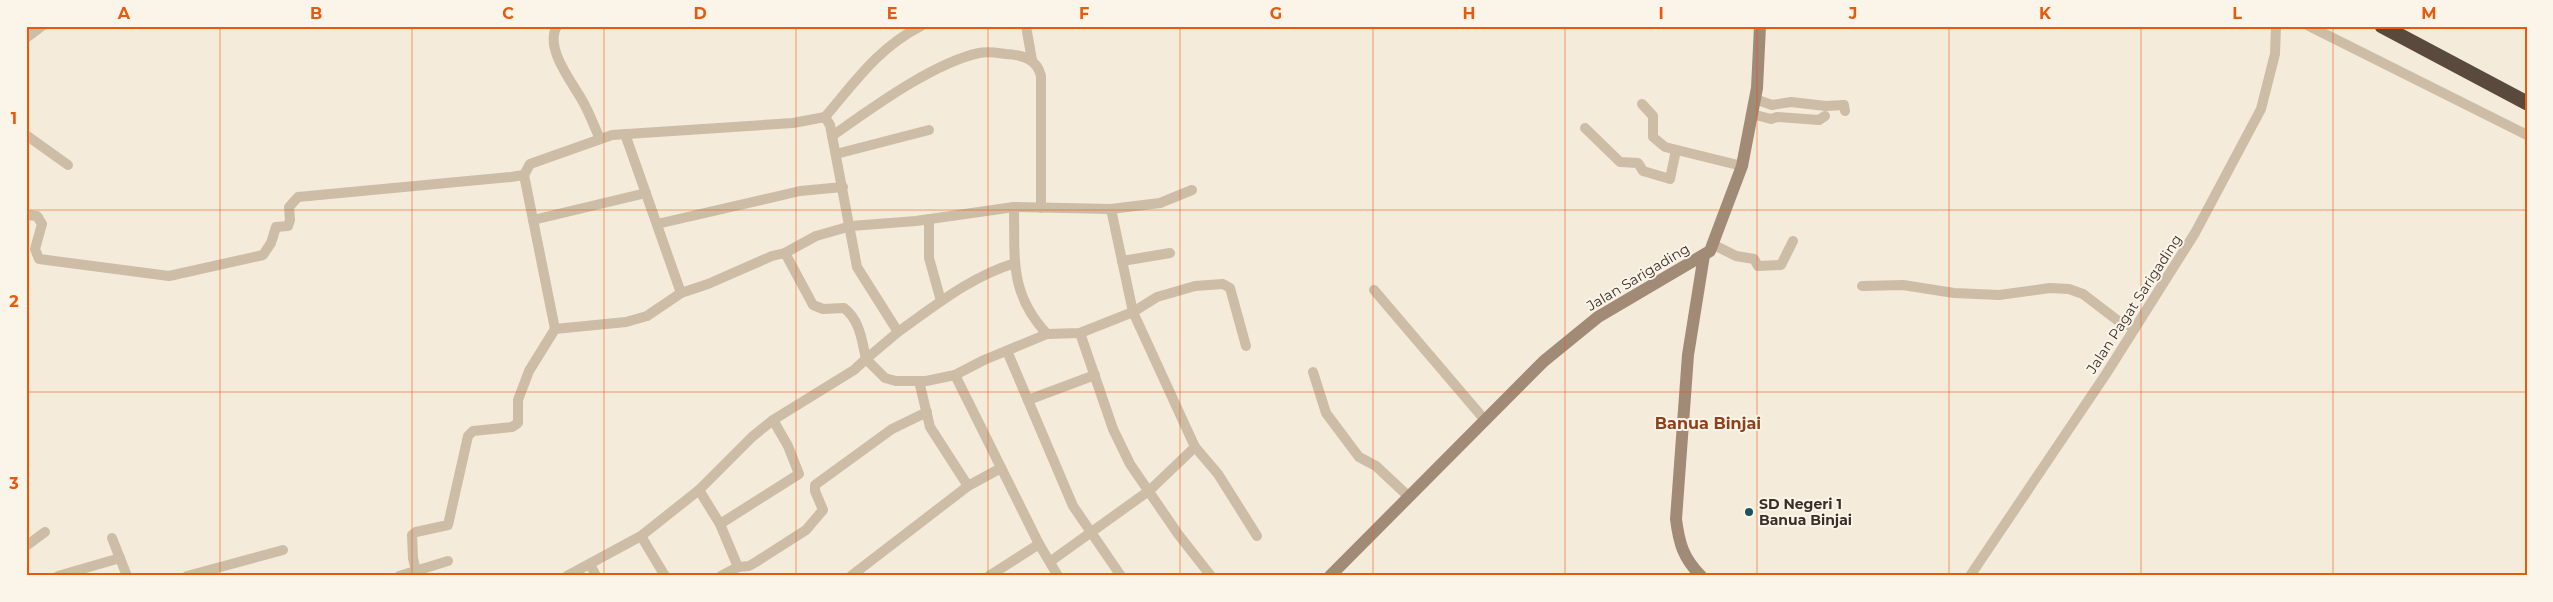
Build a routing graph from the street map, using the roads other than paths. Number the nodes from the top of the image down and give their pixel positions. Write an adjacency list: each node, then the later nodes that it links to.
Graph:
1 (42, 26): 9 (street)
2 (557, 26): 24 (street)
3 (921, 26): 17 (street)
4 (1026, 26): 10 (street)
5 (1760, 26): 11 (street, Jalan Sarigading)
6 (2276, 26): 53 (street, Jalan Pagat Sarigading)
7 (2309, 26): 22 (street)
8 (2382, 26): 12 (highway)
9 (26, 38)
10 (1032, 60): 23 (street); 34 (street)
11 (1755, 99): 14 (street); 15 (street, Jalan Sarigading)
12 (2527, 103)
13 (1642, 104): 25 (street)
14 (1845, 111)
15 (1752, 114): 16 (street); 28 (street, Jalan Sarigading)
16 (1825, 116)
17 (825, 117): 20 (street); 23 (street)
18 (1585, 128): 25 (street)
19 (929, 130): 26 (street)
20 (626, 134): 24 (street); 32 (street)
21 (26, 135): 27 (street)
22 (2527, 135)
23 (832, 136): 26 (street)
24 (600, 139): 29 (street)
25 (1676, 150): 28 (street)
26 (836, 154): 30 (street)
27 (68, 165)
28 (1742, 166): 42 (street, Jalan Sarigading)
29 (524, 174): 36 (street); 38 (street)
30 (843, 186): 39 (street); 40 (street)
31 (1192, 190): 35 (street)
32 (646, 193): 38 (street); 39 (street)
33 (1014, 207): 34 (street); 37 (street); 47 (street)
34 (1041, 208): 35 (street)
35 (1111, 209): 46 (street)
36 (26, 215)
37 (929, 219): 40 (street); 51 (street)
38 (534, 220): 54 (street)
39 (657, 224): 50 (street)
40 (851, 226): 44 (street); 55 (street)
41 (1793, 241): 42 (street)
42 (1714, 245): 45 (street, Jalan Sarigading)
43 (1170, 253): 46 (street)
44 (786, 254): 50 (street); 60 (street)
45 (1704, 255): 68 (street, Jalan Sarigading); 104 (street)
46 (1122, 261): 52 (street)
47 (1015, 263): 51 (street); 57 (street)
48 (1862, 286): 53 (street)
49 (1374, 290): 68 (street)
50 (681, 293): 54 (street)
51 (941, 301): 55 (street)
52 (1133, 312): 56 (street); 58 (street); 69 (street)
53 (2135, 328): 105 (street, Jalan Pagat Sarigading)
54 (554, 329): 89 (street)
55 (898, 332): 60 (street)
56 (1080, 333): 57 (street); 62 (street)
57 (1048, 334): 59 (street)
58 (1246, 346)
59 (1007, 351): 63 (street); 65 (street)
60 (866, 359): 64 (street); 67 (street)
61 (1313, 372): 74 (street)
62 (1095, 375): 65 (street); 73 (street)
63 (955, 376): 64 (street); 70 (street)
64 (919, 381): 66 (street)
65 (1028, 400): 77 (street)
66 (926, 412): 71 (street); 88 (street)
67 (773, 420): 72 (street); 75 (street)
68 (1484, 420): 74 (street, Jalan Sarigading)
69 (1195, 447): 73 (street); 79 (street)
70 (1001, 468): 71 (street); 81 (street)
71 (968, 486): 98 (street)
72 (699, 490): 75 (street); 78 (street)
73 (1150, 490): 77 (street); 102 (street)
74 (1408, 496): 103 (street, Jalan Sarigading)
75 (720, 524): 88 (street)
76 (45, 532): 82 (street)
77 (1091, 532): 86 (street); 101 (street)
78 (642, 536): 87 (street); 96 (street)
79 (1258, 536)
80 (112, 538): 84 (street)
81 (1039, 544): 86 (street); 99 (street)
82 (26, 546)
83 (283, 550): 92 (street)
84 (120, 558): 90 (street); 91 (street)
85 (448, 561): 89 (street)
86 (1051, 562): 100 (street)
87 (590, 564): 94 (street); 95 (street)
88 (738, 567): 97 (street)
89 (416, 573): 93 (street)
90 (58, 576)
91 (127, 576)
92 (186, 576)
93 (399, 576)
94 (567, 576)
95 (596, 576)
96 (665, 576)
97 (721, 576)
98 (851, 576)
99 (989, 576)
100 (1058, 576)
101 (1121, 576)
102 (1211, 576)
103 (1330, 576)
104 (1701, 576)
105 (1970, 576)

